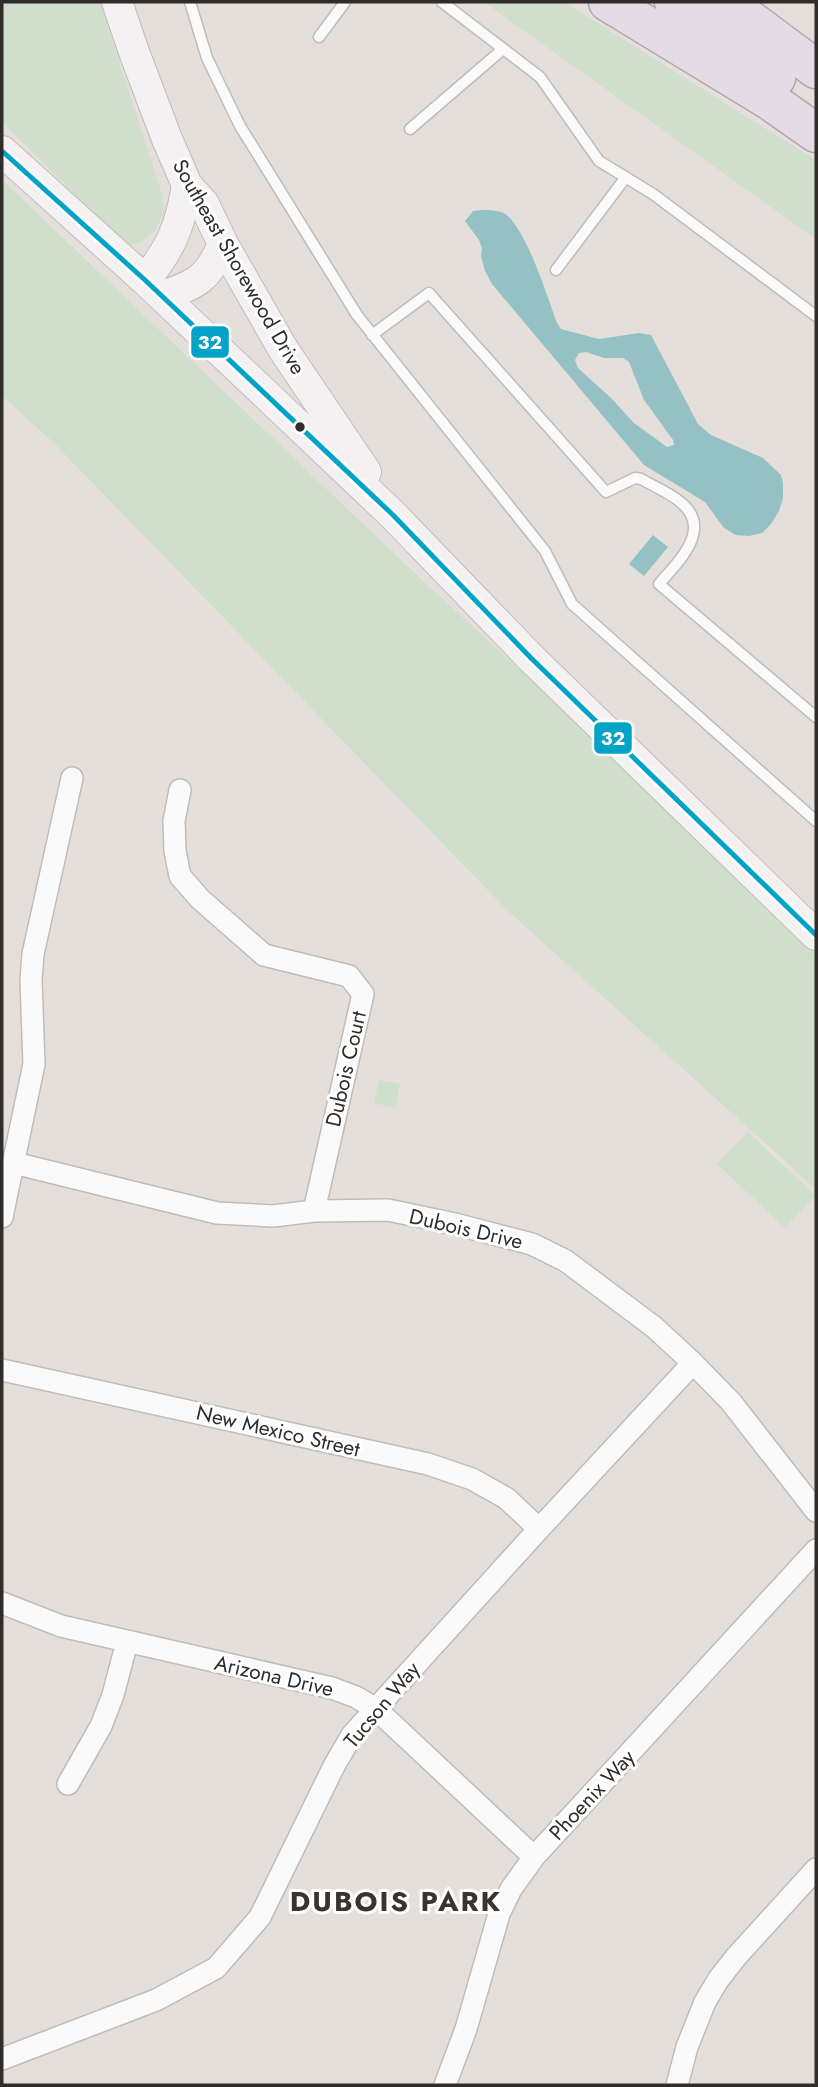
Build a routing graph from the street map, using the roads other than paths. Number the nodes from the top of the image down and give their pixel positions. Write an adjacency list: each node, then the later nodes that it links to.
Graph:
1 (117, 2): 16 (street, Southeast Shorewood Drive)
2 (345, 2): 8 (lane)
3 (442, 2): 9 (lane)
4 (608, 2): 13 (highway)
5 (674, 2): 11 (highway)
6 (726, 2): 10 (highway)
7 (191, 3): 21 (lane)
8 (319, 37)
9 (503, 49): 12 (lane); 15 (lane)
10 (816, 69)
11 (816, 108)
12 (410, 129)
13 (816, 133)
14 (2, 151): 19 (street)
15 (626, 177): 18 (lane); 20 (lane)
16 (187, 185): 17 (street, Southeast Shorewood Drive); 19 (street)
17 (223, 244): 19 (street); 22 (street, Southeast Shorewood Drive)
18 (556, 270)
19 (154, 288): 22 (street)
20 (816, 316)
21 (372, 335): 23 (lane); 26 (lane)
22 (393, 515): 27 (street)
23 (816, 717)
24 (72, 778): 28 (street)
25 (180, 790): 29 (street, Dubois Court)
26 (816, 821)
27 (816, 935)
28 (14, 1163): 29 (street, Dubois Drive); 30 (street)
29 (314, 1211): 31 (street, Dubois Drive)
30 (2, 1217)
31 (693, 1363): 33 (street, Dubois Drive); 34 (street, Tucson Way)
32 (2, 1370): 34 (street, New Mexico Street)
33 (816, 1511)
34 (539, 1529): 38 (street, Tucson Way)
35 (816, 1550): 40 (street, Phoenix Way)
36 (2, 1603): 37 (street, Arizona Drive)
37 (127, 1642): 38 (street, Arizona Drive); 39 (street)
38 (376, 1709): 40 (street, Arizona Drive); 42 (street, Tucson Way)
39 (68, 1784)
40 (534, 1857): 43 (street, Phoenix Way)
41 (816, 1869): 44 (street)
42 (2, 2059)
43 (445, 2085)
44 (677, 2085)

